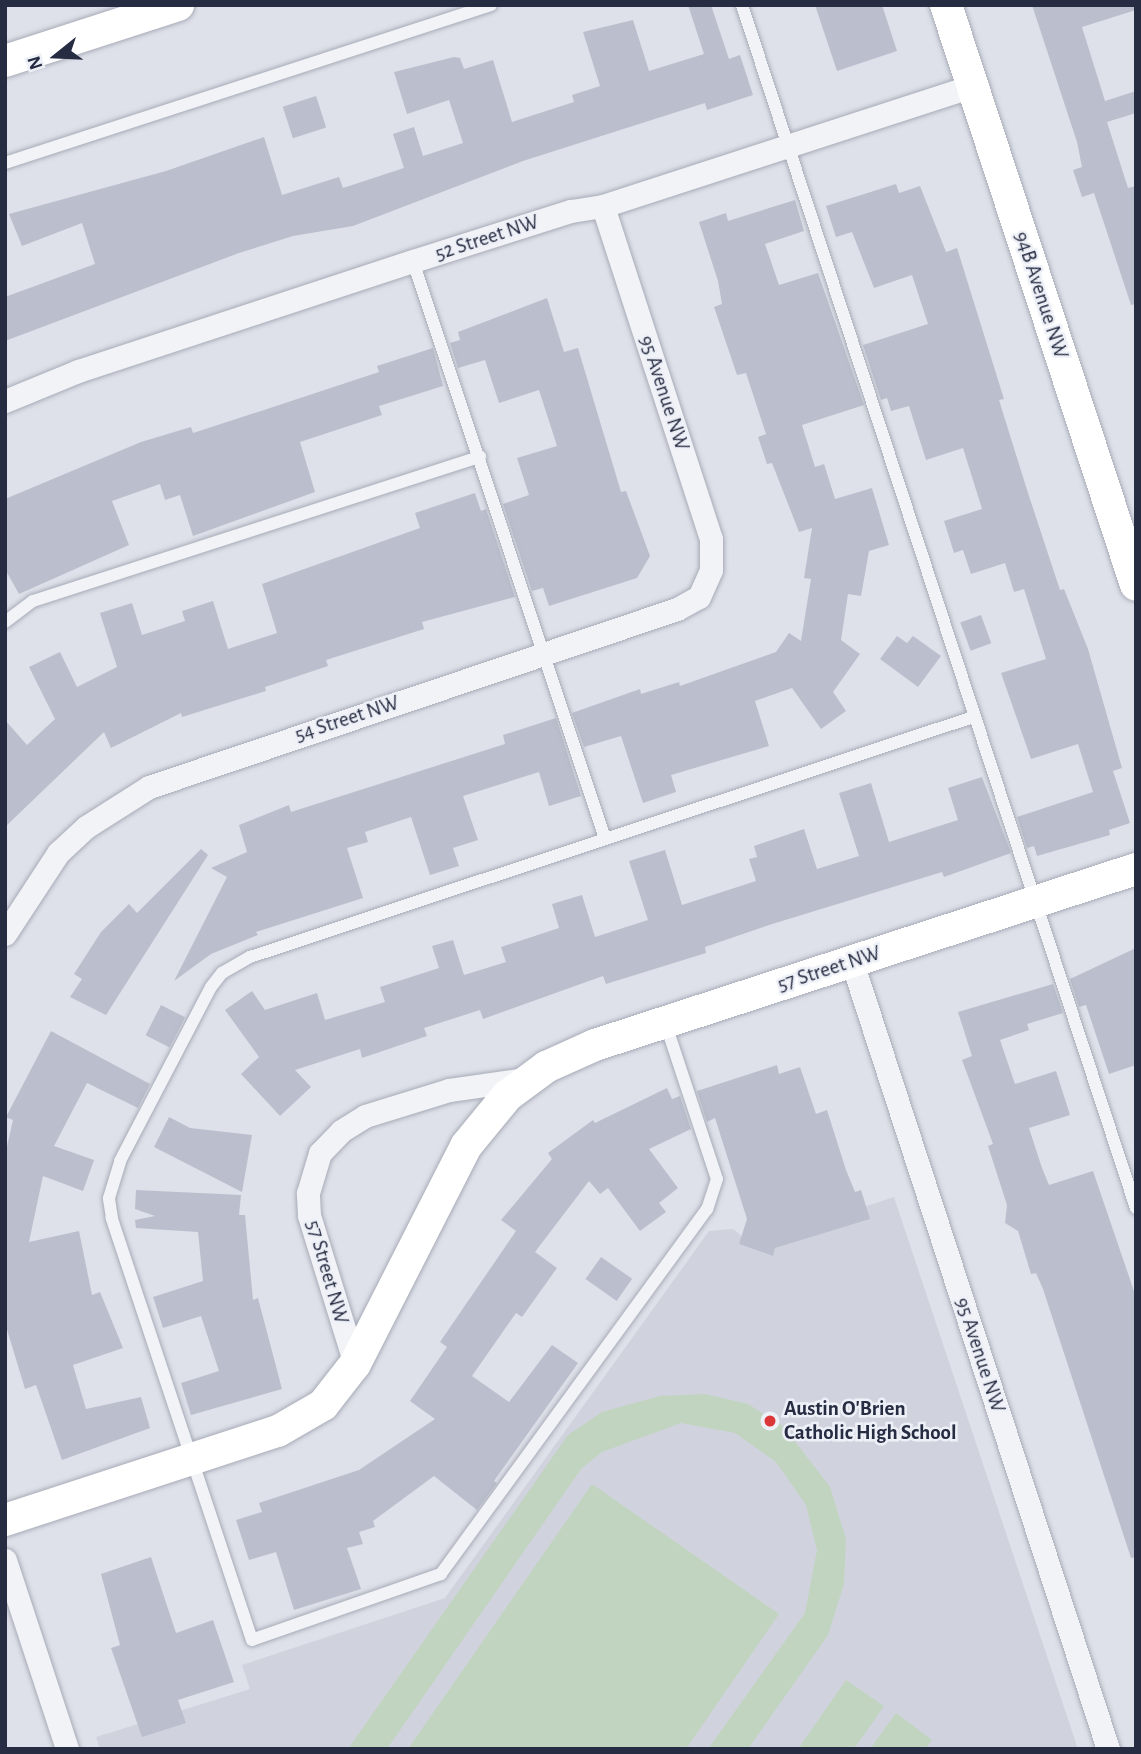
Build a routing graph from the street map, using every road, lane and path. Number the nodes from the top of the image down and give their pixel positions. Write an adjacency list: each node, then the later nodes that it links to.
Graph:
1 (178, 5): 5 (street)
2 (491, 5): 10 (lane)
3 (742, 5): 9 (lane)
4 (946, 5): 8 (street, 94B Avenue NW)
5 (133, 20): 6 (street); 7 (street)
6 (5, 61)
7 (5, 75)
8 (972, 86): 9 (street, 52 Street NW); 16 (street, 94B Avenue NW)
9 (787, 146): 11 (street, 52 Street NW); 19 (lane)
10 (5, 163)
11 (603, 206): 12 (street, 52 Street NW); 15 (street, 95 Avenue NW)
12 (413, 261): 13 (street, 52 Street NW); 14 (lane)
13 (5, 401)
14 (480, 457): 17 (lane); 18 (lane)
15 (708, 582): 18 (street, 54 Street NW)
16 (1136, 585)
17 (5, 622)
18 (544, 654): 20 (lane); 23 (street, 54 Street NW)
19 (973, 717): 20 (lane); 22 (lane)
20 (604, 836): 29 (lane)
21 (1136, 869): 22 (street, 57 Street NW)
22 (1035, 901): 24 (street, 57 Street NW); 27 (lane)
23 (5, 934)
24 (852, 962): 25 (street, 57 Street NW); 33 (street, 95 Avenue NW)
25 (665, 1023): 26 (street, 57 Street NW); 29 (lane)
26 (527, 1079): 28 (street, 57 Street NW); 28 (street, 57 Street NW)
27 (1136, 1208)
28 (355, 1364): 29 (street, 57 Street NW)
29 (191, 1459): 30 (street, 57 Street NW)
30 (5, 1520)
31 (5, 1560): 32 (street)
32 (67, 1749)
33 (1108, 1749)

